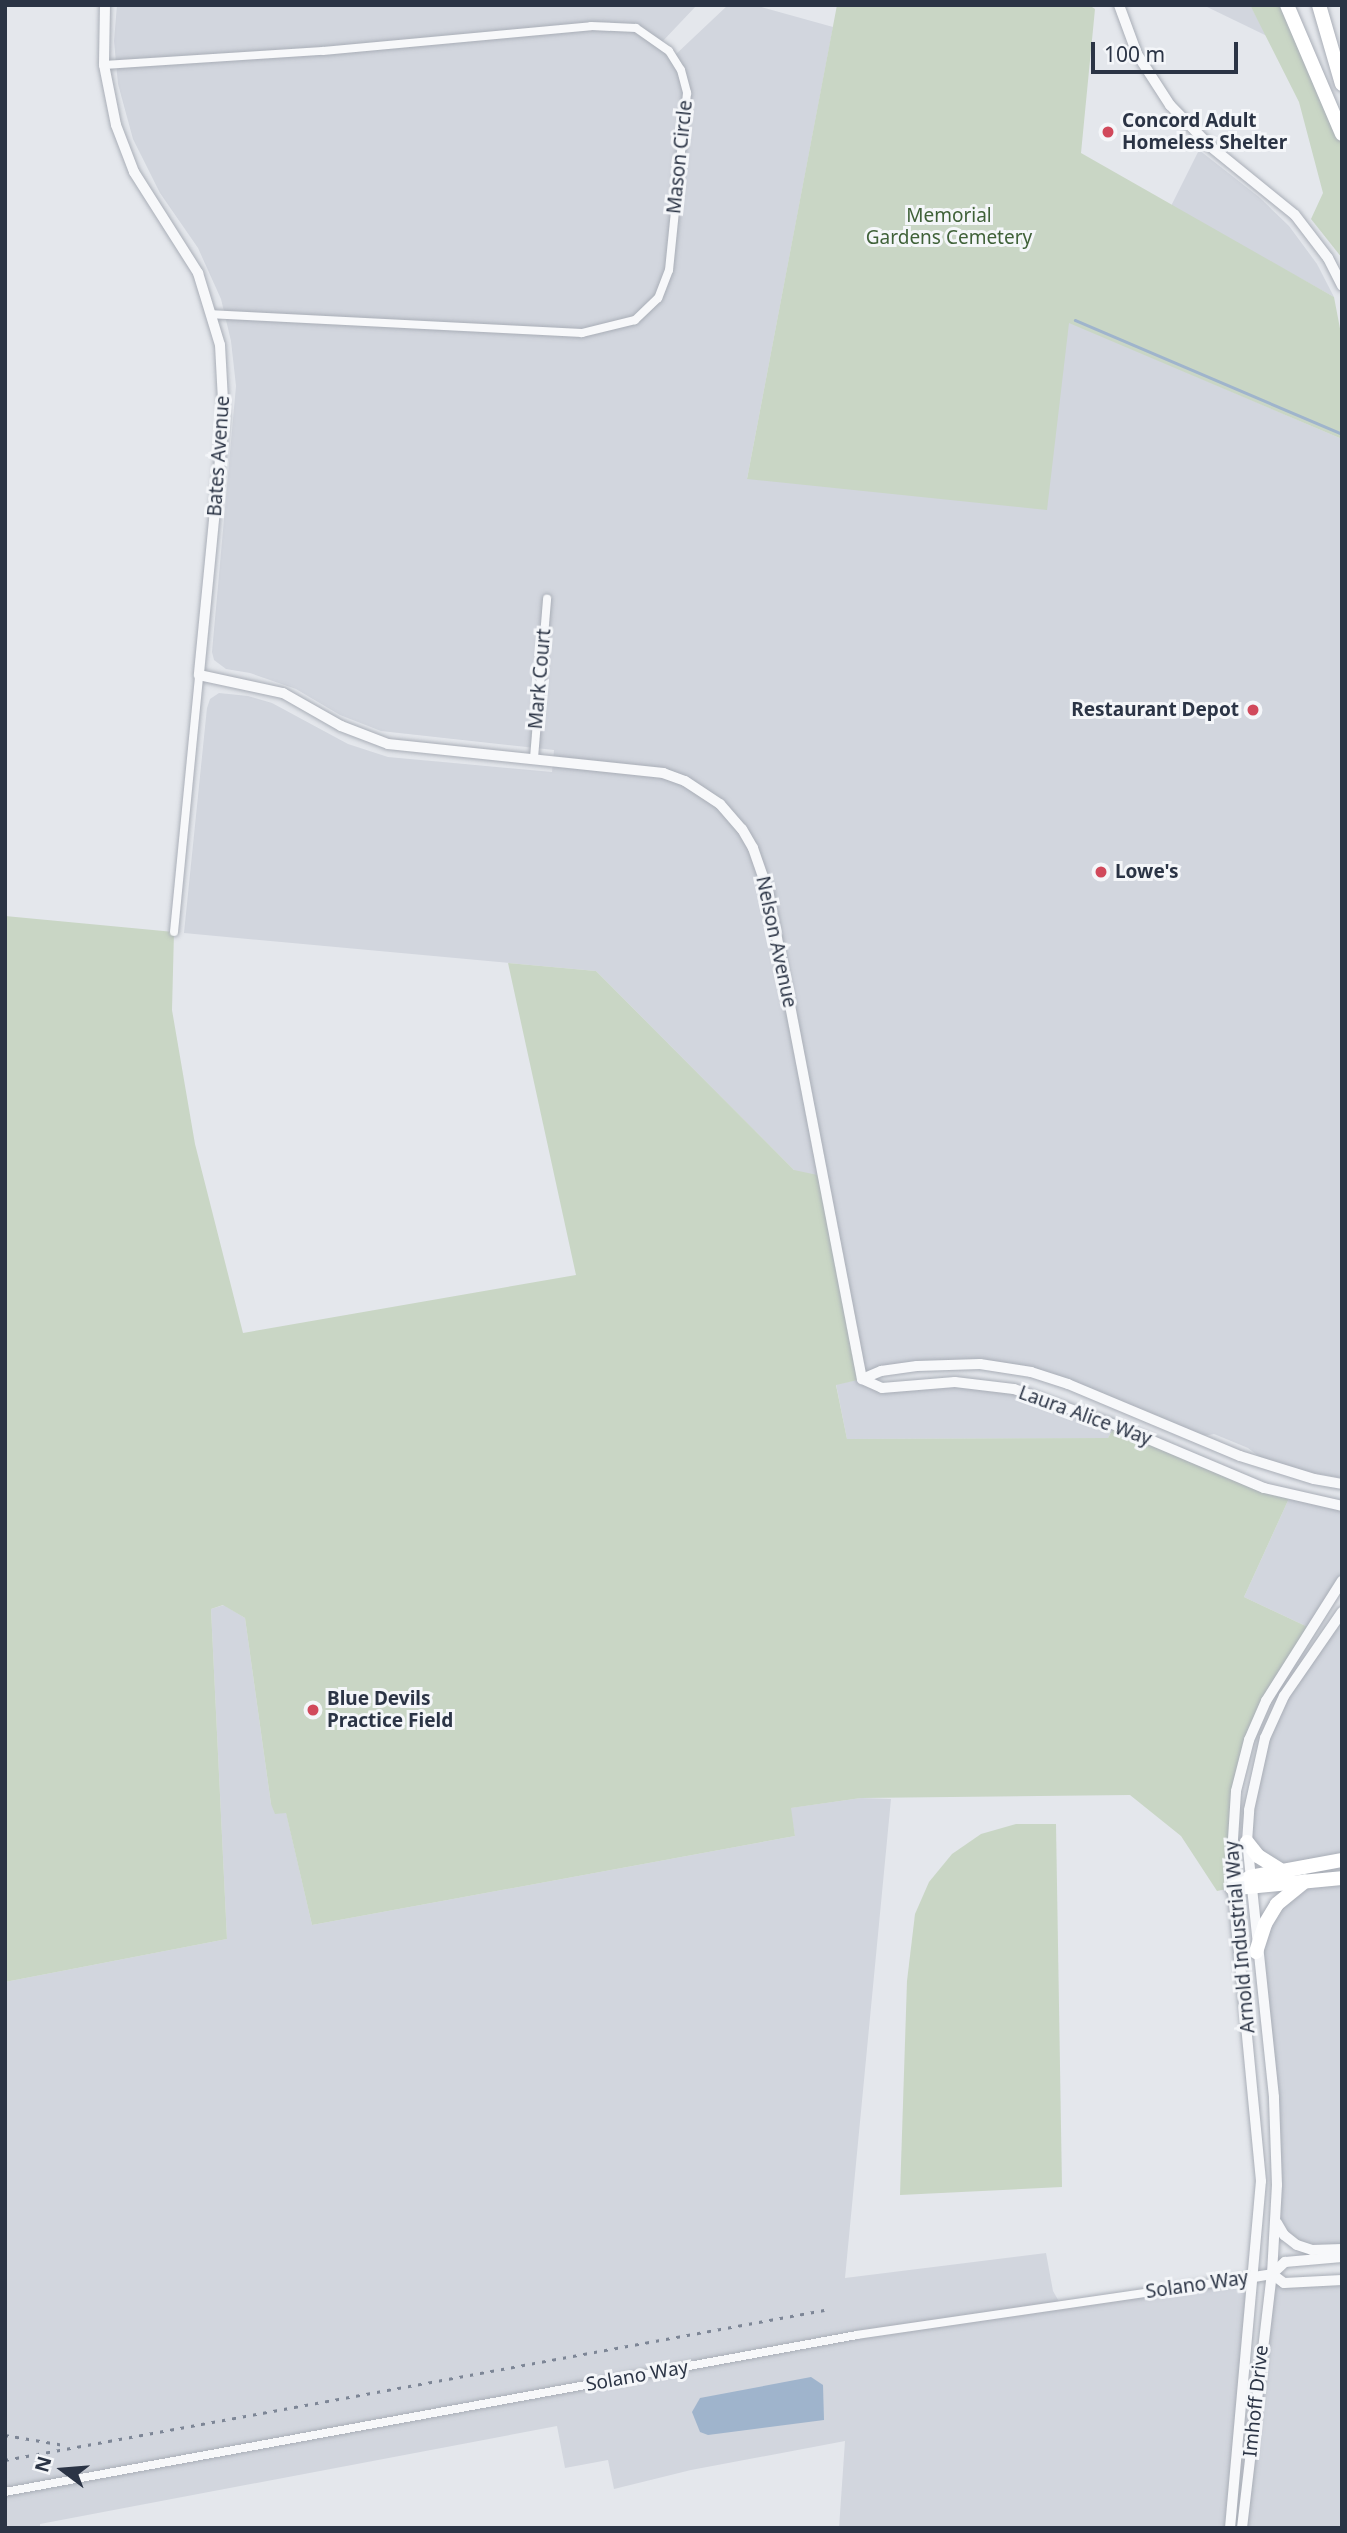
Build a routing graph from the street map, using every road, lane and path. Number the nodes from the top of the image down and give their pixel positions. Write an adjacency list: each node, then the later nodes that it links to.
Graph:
1 (105, 5): 5 (street, Bates Avenue)
2 (1119, 5): 8 (street)
3 (1287, 5): 7 (highway)
4 (1319, 5): 6 (highway)
5 (104, 65): 9 (street, Bates Avenue); 9 (street, Mason Circle)
6 (1342, 84)
7 (1342, 134)
8 (1342, 286)
9 (212, 314): 11 (street, Bates Avenue)
10 (547, 599): 12 (street, Mark Court)
11 (199, 675): 12 (street, Nelson Avenue); 13 (street, Bates Avenue)
12 (534, 758): 14 (street, Nelson Avenue)
13 (174, 932)
14 (862, 1379): 15 (street, Laura Alice Way); 16 (street, Laura Alice Way)
15 (1342, 1484)
16 (1342, 1506)
17 (1342, 1581): 25 (street, Arnold Industrial Way)
18 (1342, 1612): 19 (street, Arnold Industrial Way)
19 (1247, 1842): 21 (highway); 24 (street, Arnold Industrial Way)
20 (1342, 1860): 21 (highway)
21 (1279, 1869): 24 (highway)
22 (1342, 1878): 23 (highway)
23 (1306, 1880): 24 (highway); 26 (highway)
24 (1250, 1881): 25 (highway); 26 (street, Arnold Industrial Way)
25 (1232, 1888): 31 (street, Arnold Industrial Way)
26 (1256, 1952): 27 (street, Arnold Industrial Way)
27 (1276, 2221): 28 (street); 30 (street, Arnold Industrial Way)
28 (1342, 2249)
29 (1342, 2258): 30 (street, Solano Way)
30 (1272, 2274): 31 (street, Solano Way); 32 (street, Solano Way); 35 (street, Imhoff Drive)
31 (1254, 2277): 33 (street, Solano Way); 34 (street, Imhoff Drive)
32 (1342, 2280)
33 (5, 2492)
34 (1230, 2528)
35 (1242, 2528)

